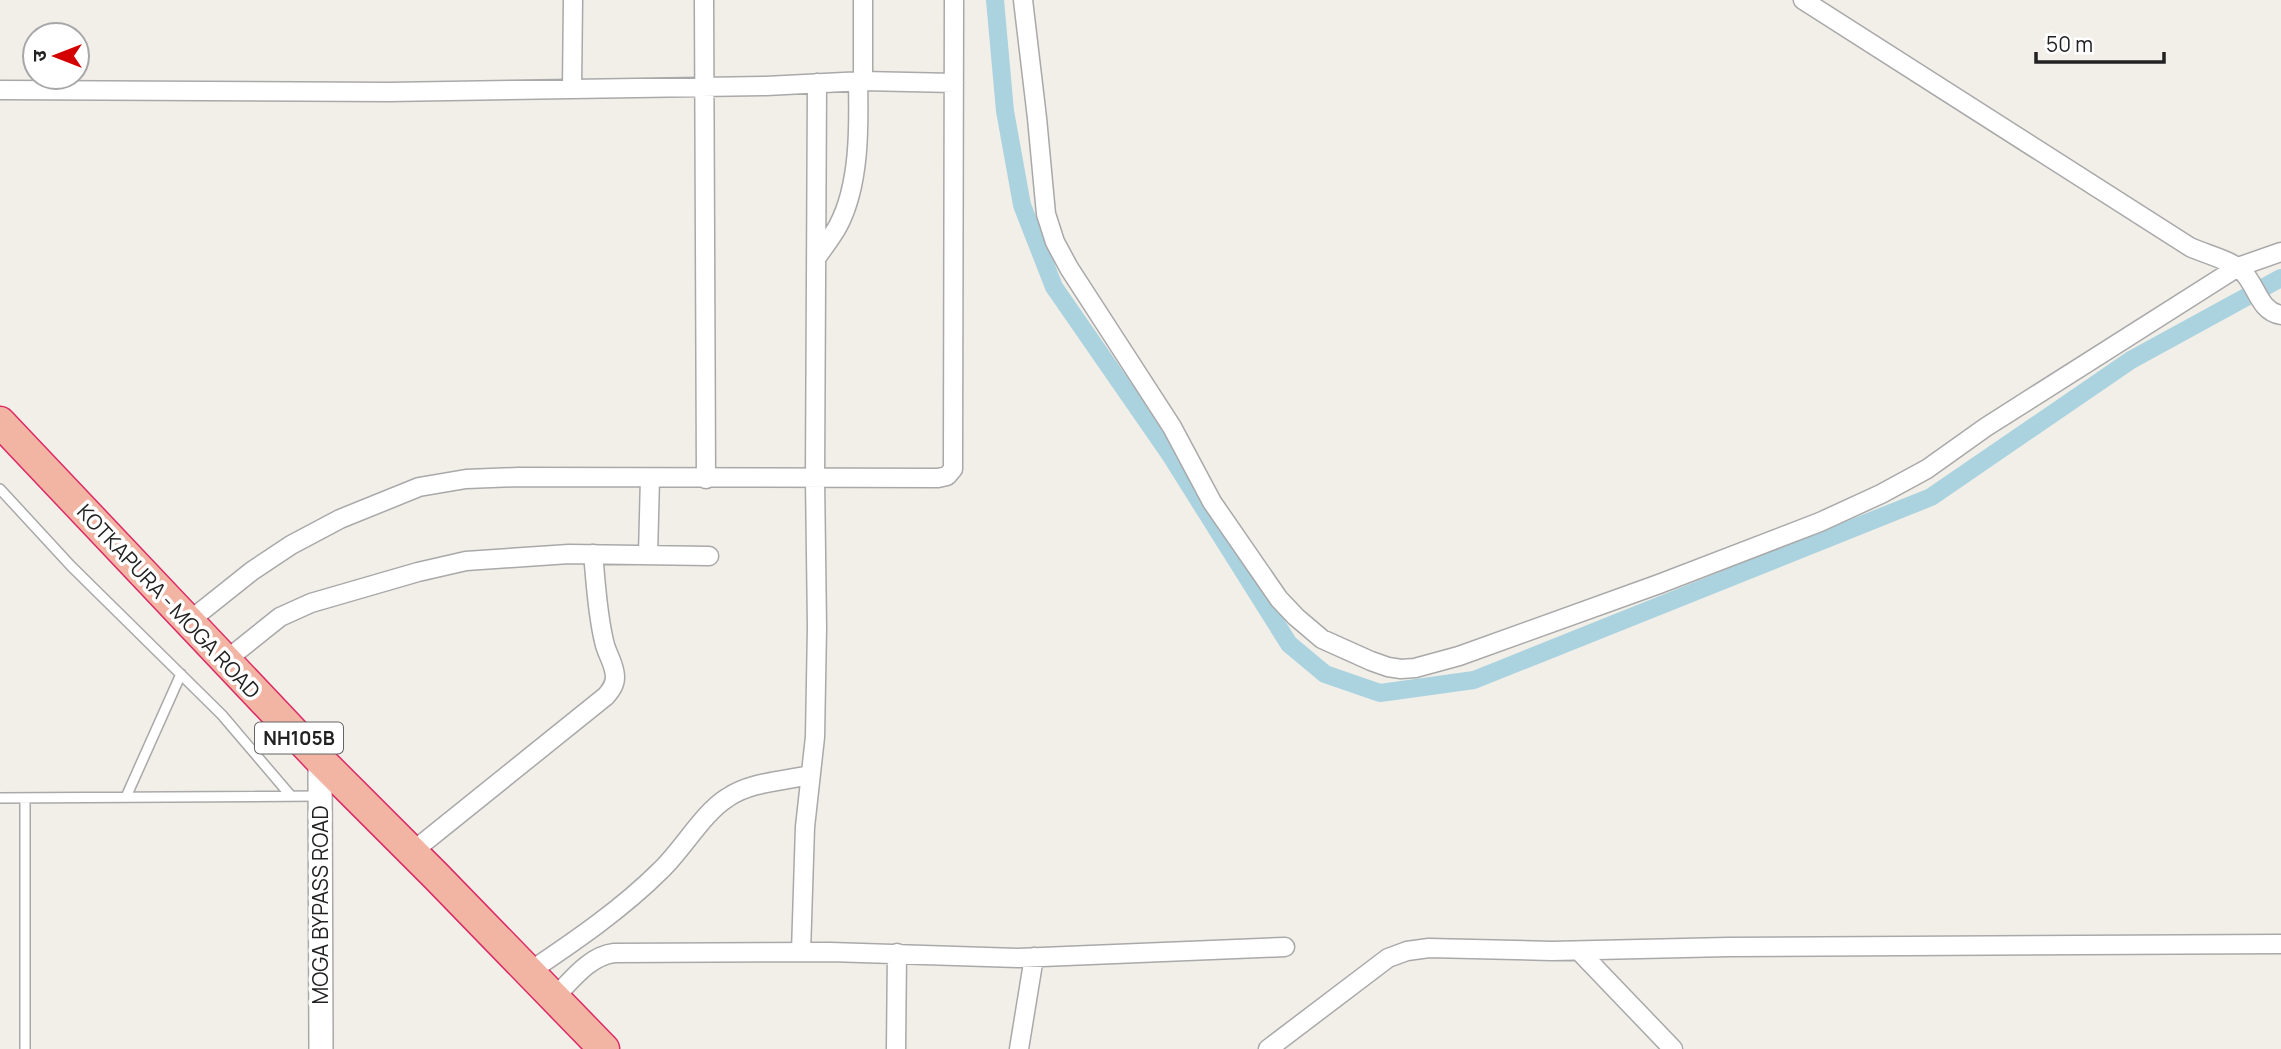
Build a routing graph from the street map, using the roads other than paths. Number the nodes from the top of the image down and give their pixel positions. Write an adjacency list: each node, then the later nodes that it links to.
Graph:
1 (573, 0): 13 (street)
2 (704, 0): 12 (street)
3 (848, 0): 8 (street)
4 (863, 0): 8 (street)
5 (954, 0): 11 (street)
6 (1023, 0): 17 (street)
7 (1803, 0): 17 (street)
8 (863, 23): 9 (street)
9 (861, 81): 10 (street); 11 (street); 16 (street)
10 (817, 83): 12 (street); 16 (street)
11 (954, 83): 22 (street)
12 (703, 87): 13 (street); 21 (street)
13 (572, 88): 14 (street)
14 (0, 90)
15 (2281, 252): 17 (street)
16 (816, 258): 22 (street)
17 (2242, 271): 18 (street)
18 (2281, 315)
19 (0, 422): 27 (highway, KOTKAPURA - MOGA ROAD / NH105B)
20 (650, 478): 21 (street); 25 (street); 27 (street)
21 (706, 479): 22 (street)
22 (815, 480): 31 (street)
23 (0, 489): 29 (lane)
24 (593, 554): 25 (street); 28 (street); 37 (street)
25 (648, 555): 26 (street)
26 (709, 556)
27 (188, 622): 28 (highway, KOTKAPURA - MOGA ROAD / NH105B)
28 (225, 660): 30 (highway, KOTKAPURA - MOGA ROAD / NH105B)
29 (181, 674): 32 (lane); 34 (lane)
30 (320, 760): 33 (street, MOGA BYPASS ROAD); 37 (highway, KOTKAPURA - MOGA ROAD / NH105B)
31 (810, 775): 41 (street); 44 (street)
32 (292, 796): 33 (lane); 34 (lane)
33 (320, 796): 47 (street, MOGA BYPASS ROAD)
34 (126, 797): 36 (lane)
35 (0, 798): 36 (lane)
36 (25, 798): 46 (lane)
37 (412, 852): 44 (highway, KOTKAPURA - MOGA ROAD / NH105B)
38 (2281, 944): 40 (street)
39 (1285, 947): 43 (street)
40 (1579, 951): 51 (street); 52 (street)
41 (801, 952): 42 (street); 45 (street)
42 (897, 953): 43 (street); 49 (street)
43 (1034, 957): 50 (street)
44 (529, 972): 45 (highway, KOTKAPURA - MOGA ROAD / NH105B)
45 (554, 998): 48 (highway, KOTKAPURA - MOGA ROAD / NH105B)
46 (25, 1049)
47 (321, 1049)
48 (604, 1049)
49 (896, 1049)
50 (1019, 1049)
51 (1268, 1049)
52 (1673, 1049)

